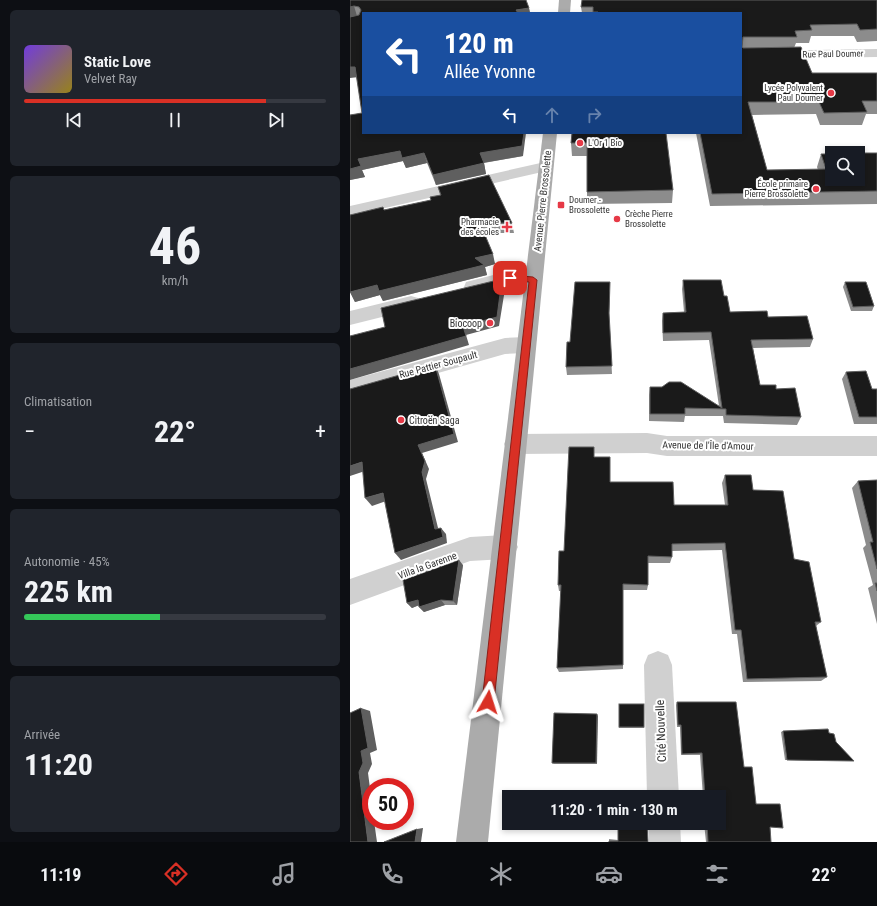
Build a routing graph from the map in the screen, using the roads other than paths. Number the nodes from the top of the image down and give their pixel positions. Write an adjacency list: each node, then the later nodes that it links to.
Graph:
1 (565, 0): 2 (main road)
2 (564, 12)
3 (877, 53): 4 (street, Rue Paul Doumer)
4 (742, 55)
5 (550, 134): 6 (main road, Avenue Pierre Brossolette)
6 (545, 167): 7 (street); 8 (main road, Avenue Pierre Brossolette)
7 (350, 211)
8 (533, 280): 9 (street); 12 (main road, Avenue Pierre Brossolette)
9 (456, 291)
10 (426, 299): 11 (street)
11 (350, 318)
12 (526, 345): 13 (street, Rue Pattier Soupault); 14 (main road, Avenue Pierre Brossolette)
13 (350, 388)
14 (515, 444): 15 (street, Avenue de l'Île d'Amour); 16 (main road, Avenue Pierre Brossolette)
15 (877, 446)
16 (505, 547): 17 (street, Villa la Garenne); 21 (main road, Avenue Pierre Brossolette)
17 (350, 592)
18 (658, 665): 19 (street, Cité Nouvelle)
19 (663, 790)
20 (664, 830): 22 (street)
21 (472, 842)
22 (665, 842)

